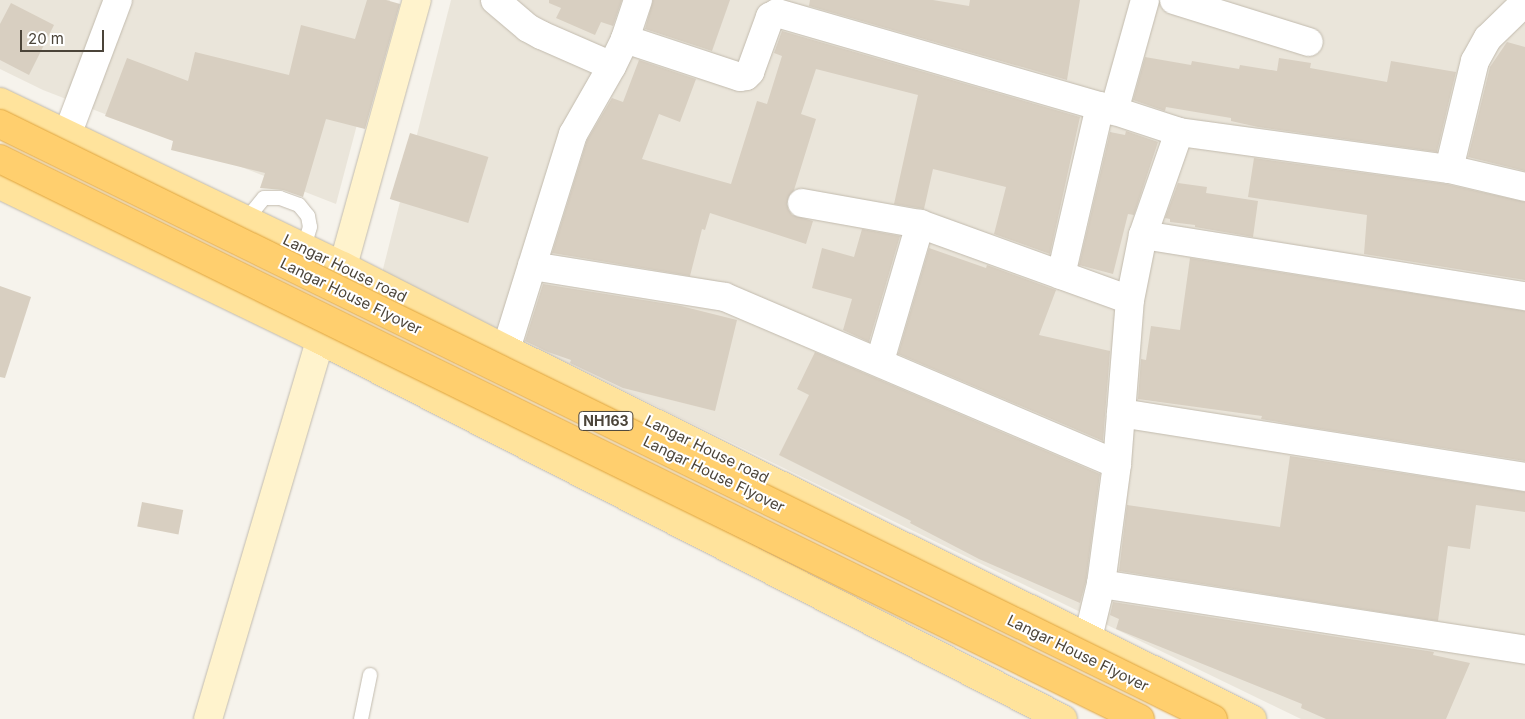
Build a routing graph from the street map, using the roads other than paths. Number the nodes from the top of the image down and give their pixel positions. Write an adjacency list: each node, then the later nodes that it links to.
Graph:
1 (118, 0): 16 (street)
2 (416, 0): 28 (street)
3 (495, 0): 11 (street)
4 (638, 0): 9 (street)
5 (1145, 0): 13 (street)
6 (1187, 1): 10 (street)
7 (1521, 2): 19 (street)
8 (766, 6): 9 (street); 13 (street)
9 (625, 39): 11 (street)
10 (1309, 42)
11 (612, 66): 29 (street)
12 (0, 102): 16 (main road, Langar House road)
13 (1107, 109): 15 (street); 30 (street)
14 (0, 124): 49 (highway, Langar House Flyover / NH163, bridge)
15 (1179, 132): 19 (street); 26 (street)
16 (67, 135): 17 (main road, Langar House road)
17 (99, 150): 23 (main road); 24 (main road, Langar House road)
18 (0, 158): 48 (highway, Langar House Flyover / NH163, bridge)
19 (1449, 169): 21 (street)
20 (0, 185): 23 (main road)
21 (1525, 187)
22 (802, 204): 25 (street)
23 (72, 220): 33 (main road)
24 (246, 220): 27 (main road, Langar House road); 27 (lane)
25 (920, 224): 30 (street); 35 (street)
26 (1143, 235): 31 (street); 32 (street)
27 (304, 247): 28 (main road, Langar House road)
28 (343, 266): 34 (main road, Langar House road)
29 (532, 266): 34 (street); 35 (street)
30 (1060, 275): 32 (street)
31 (1525, 296)
32 (1130, 300): 37 (street)
33 (320, 340): 38 (main road); 45 (street)
34 (506, 349): 36 (main road, Langar House road)
35 (880, 361): 39 (street)
36 (536, 364): 38 (main road); 42 (main road, Langar House road)
37 (1121, 413): 39 (street); 40 (street)
38 (503, 432): 47 (main road)
39 (1117, 464): 41 (street)
40 (1525, 476)
41 (1101, 584): 42 (street); 43 (street)
42 (1088, 638): 50 (main road, Langar House road)
43 (1525, 650)
44 (370, 676): 46 (lane)
45 (208, 719)
46 (361, 719)
47 (1063, 719)
48 (1140, 719)
49 (1213, 719)
50 (1252, 719)

